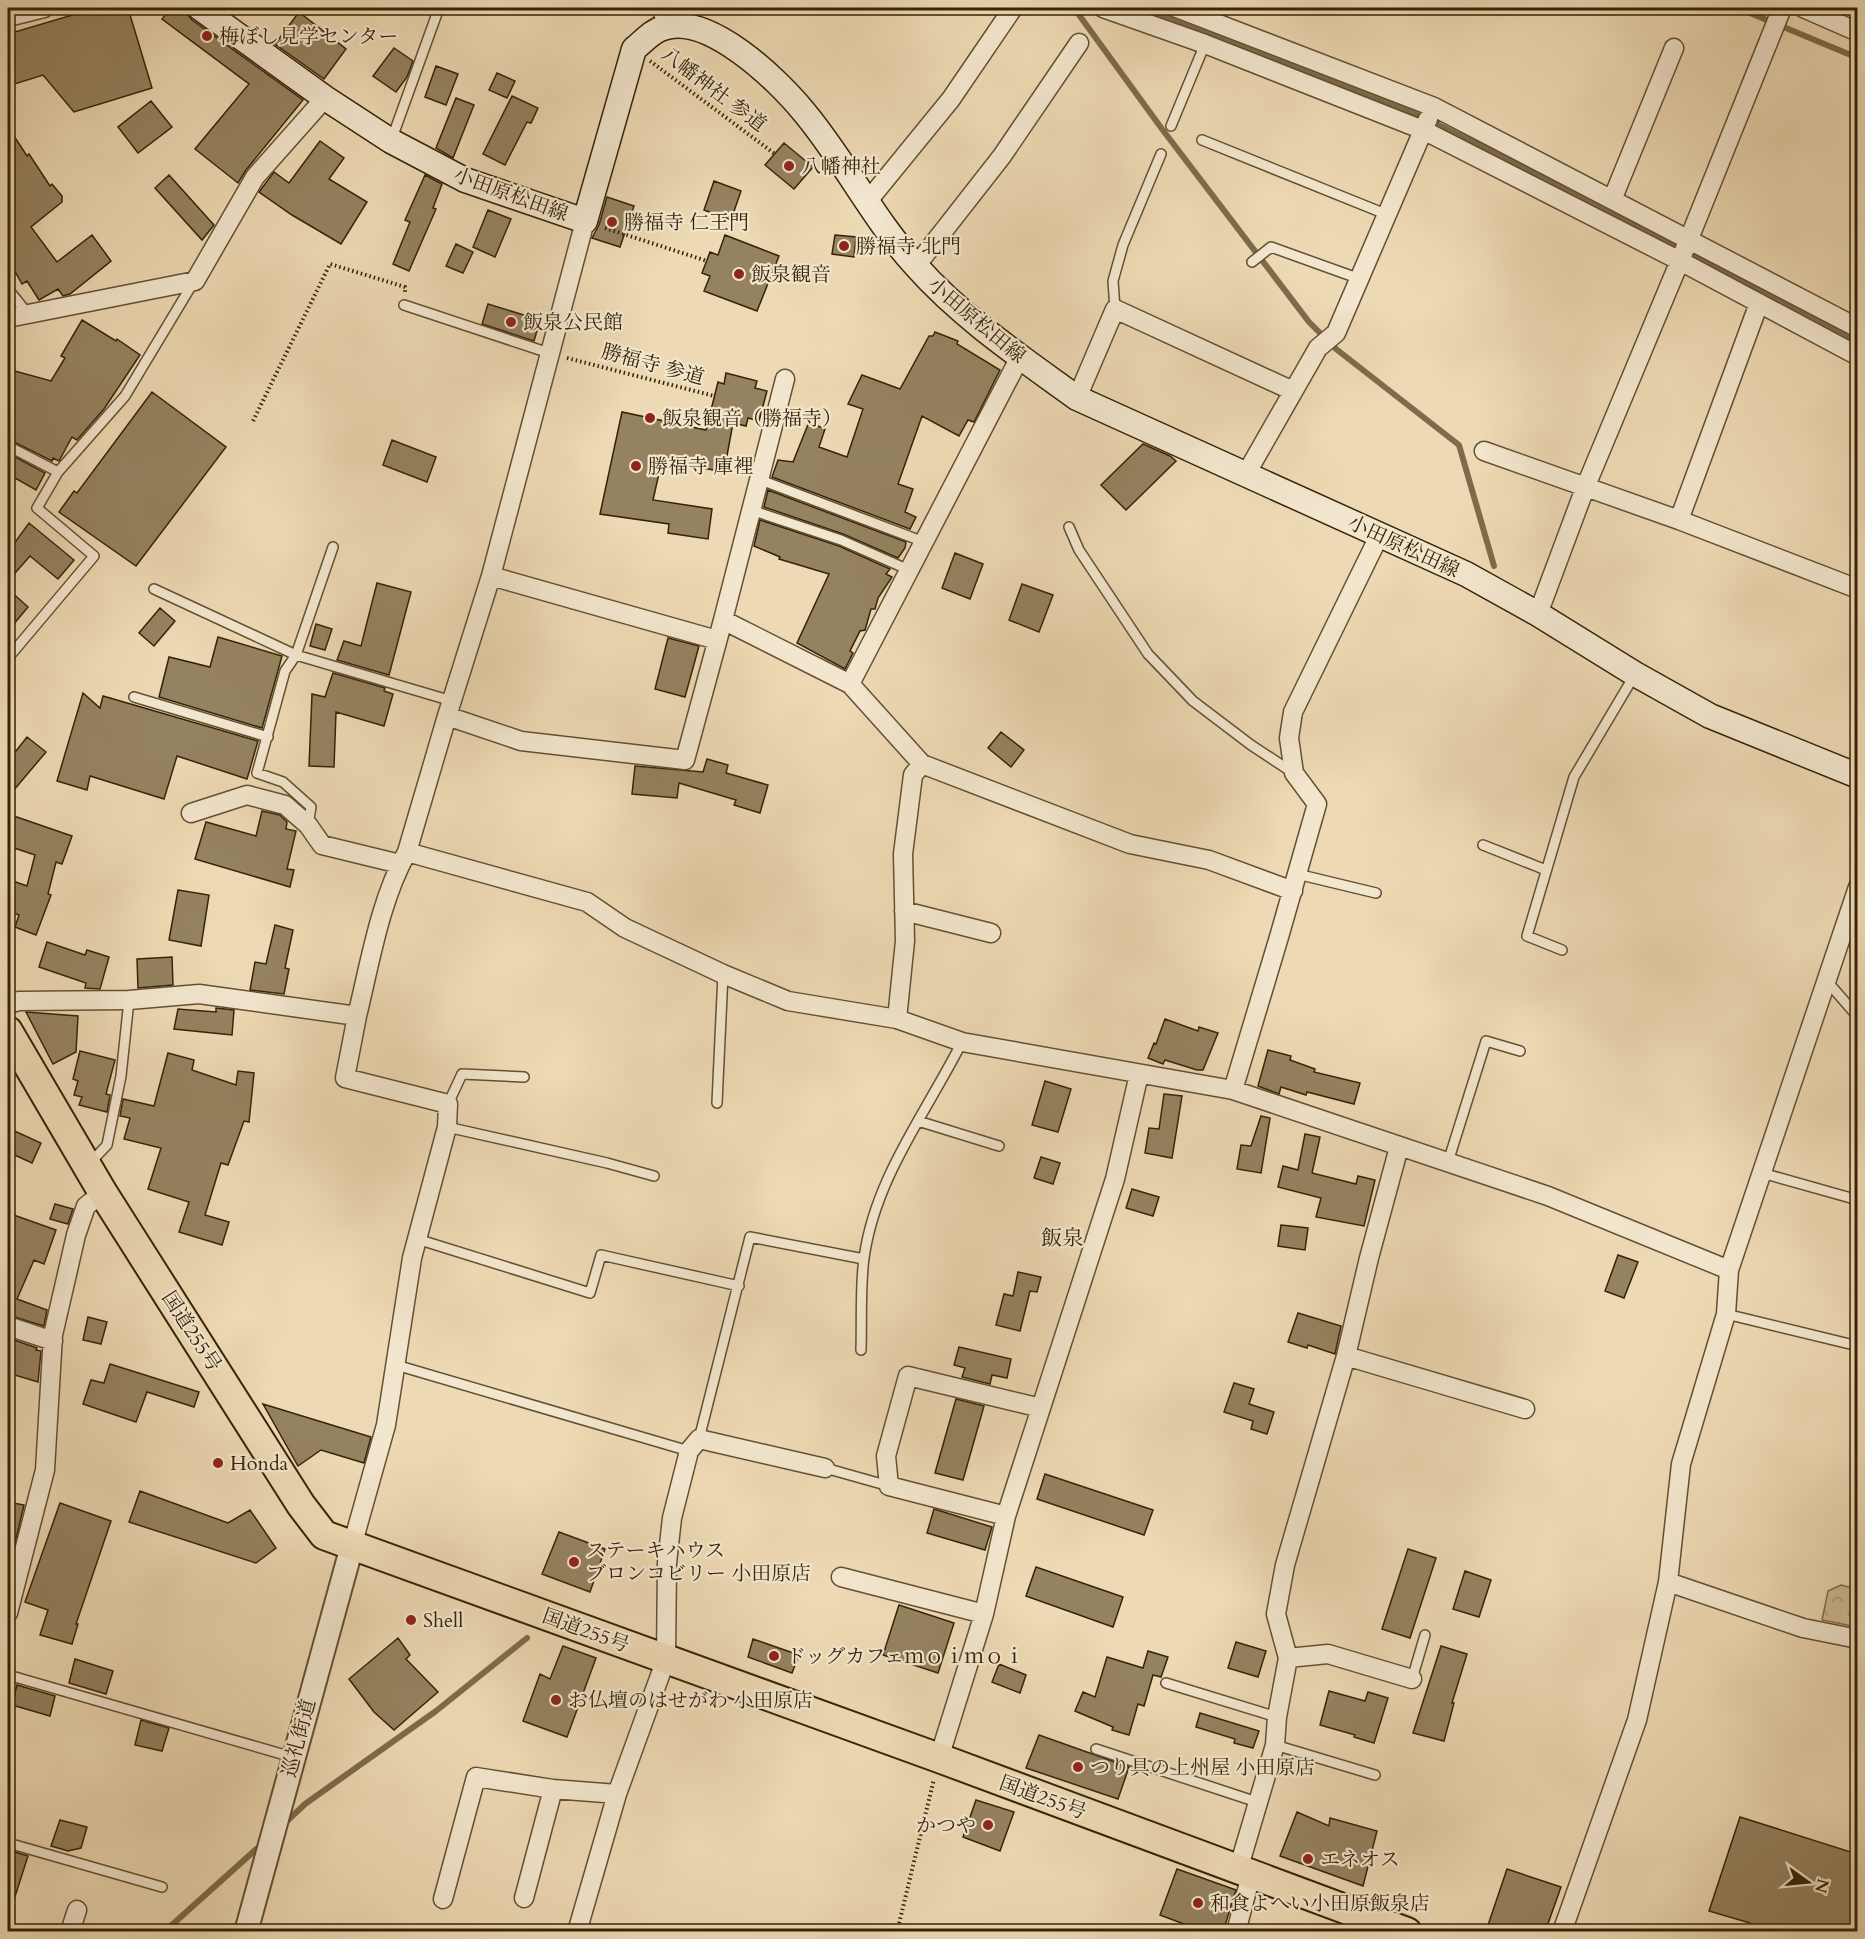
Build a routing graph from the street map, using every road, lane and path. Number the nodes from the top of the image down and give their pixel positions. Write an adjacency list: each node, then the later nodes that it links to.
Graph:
1 (44, 8): 9 (street)
2 (200, 8): 17 (main road, 小田原松田線)
3 (439, 8): 22 (lane)
4 (1013, 8): 26 (street)
5 (1103, 8): 14 (street)
6 (1177, 8): 11 (street)
7 (1782, 8): 29 (street)
8 (1803, 8): 12 (street)
9 (8, 17)
10 (660, 17): 16 (main road, 小田原松田線); 26 (main road, 小田原松田線)
11 (1213, 20): 14 (street); 18 (street)
12 (1857, 32)
13 (1079, 43): 33 (street)
14 (1204, 44): 19 (lane); 20 (street)
15 (1674, 48): 25 (street)
16 (634, 49): 23 (path, 八幡神社 参道); 28 (main road, 小田原松田線)
17 (325, 98): 22 (main road, 小田原松田線); 35 (street)
18 (1434, 106): 20 (street); 25 (street)
19 (1171, 126)
20 (1423, 130): 27 (street); 31 (street)
21 (1202, 140): 27 (lane)
22 (391, 141): 28 (main road, 小田原松田線)
23 (775, 154)
24 (1161, 154): 39 (lane)
25 (1612, 200): 29 (street)
26 (867, 202): 33 (main road, 小田原松田線)
27 (1388, 215): 34 (street)
28 (585, 221): 30 (path); 43 (street)
29 (1689, 239): 31 (street); 42 (street)
30 (707, 261)
31 (1680, 261): 37 (street); 56 (street)
32 (1252, 262): 34 (lane)
33 (916, 266): 45 (main road, 小田原松田線)
34 (1360, 279): 47 (street)
35 (195, 281): 40 (street); 53 (lane)
36 (8, 289): 40 (lane)
37 (1759, 303): 44 (street); 58 (street)
38 (404, 305): 43 (lane); 50 (path)
39 (1115, 309): 47 (street); 49 (street)
40 (28, 314): 41 (street)
41 (8, 318)
42 (1857, 328)
43 (549, 353): 48 (path, 勝福寺 参道); 64 (street)
44 (1857, 356)
45 (1020, 357): 49 (main road, 小田原松田線); 61 (street)
46 (785, 378): 55 (street)
47 (1293, 391): 54 (street)
48 (714, 396)
49 (1077, 398): 54 (main road, 小田原松田線)
50 (253, 421)
51 (8, 446): 53 (lane)
52 (1484, 451): 56 (street)
53 (58, 472): 71 (lane)
54 (1246, 474): 60 (main road, 小田原松田線)
55 (759, 479): 57 (street); 61 (lane)
56 (1585, 488): 58 (street); 67 (street)
57 (751, 510): 63 (lane); 68 (street)
58 (1679, 520): 66 (street)
59 (1070, 527): 78 (lane)
60 (1380, 534): 67 (main road, 小田原松田線); 78 (street)
61 (924, 542): 63 (street)
62 (333, 547): 70 (lane)
63 (909, 570): 73 (street)
64 (491, 576): 69 (street); 75 (street)
65 (154, 589): 70 (lane)
66 (1857, 590)
67 (1538, 614): 72 (main road, 小田原松田線)
68 (723, 620): 69 (street); 73 (street)
69 (717, 640): 75 (street)
70 (296, 655): 75 (lane); 76 (lane)
71 (8, 658)
72 (1635, 674): 79 (main road, 小田原松田線); 84 (lane)
73 (850, 684): 77 (street)
74 (134, 697): 76 (lane)
75 (449, 708): 83 (street)
76 (268, 737): 81 (lane)
77 (922, 764): 85 (street); 88 (street)
78 (1294, 773): 85 (street)
79 (1857, 773)
80 (192, 813): 81 (street)
81 (308, 825): 83 (street)
82 (1483, 845): 84 (lane)
83 (404, 858): 91 (street); 95 (street)
84 (1546, 870): 90 (lane)
85 (1295, 883): 87 (lane); 103 (street)
86 (1857, 887): 92 (street)
87 (1376, 893)
88 (904, 911): 89 (street); 97 (street)
89 (991, 933)
90 (1562, 950)
91 (723, 974): 97 (street); 104 (lane)
92 (1825, 979): 96 (lane); 112 (street)
93 (129, 1000): 94 (street); 95 (street); 111 (lane)
94 (8, 1004)
95 (357, 1016): 105 (street)
96 (1857, 1017)
97 (897, 1019): 99 (street)
98 (8, 1031): 111 (highway, 国道255号)
99 (962, 1042): 101 (street); 106 (lane)
100 (1520, 1051): 110 (lane)
101 (1139, 1074): 103 (street); 127 (street)
102 (524, 1077): 105 (lane)
103 (1233, 1090): 109 (street)
104 (717, 1103)
105 (448, 1104): 107 (street)
106 (918, 1120): 108 (lane); 117 (lane)
107 (447, 1127): 113 (lane); 116 (street)
108 (999, 1146)
109 (1399, 1147): 110 (street); 125 (street)
110 (1448, 1162): 118 (street)
111 (88, 1166): 114 (highway, 国道255号)
112 (1762, 1173): 115 (lane); 118 (street)
113 (654, 1176)
114 (103, 1193): 122 (street); 133 (highway, 国道255号)
115 (1857, 1200)
116 (417, 1239): 119 (lane); 126 (street)
117 (864, 1259): 119 (lane); 124 (lane)
118 (1729, 1270): 120 (street)
119 (739, 1286): 129 (lane)
120 (1726, 1314): 123 (lane); 136 (street)
121 (8, 1326): 122 (street)
122 (53, 1341): 134 (street)
123 (1857, 1346)
124 (861, 1350)
125 (1346, 1356): 128 (street); 141 (street)
126 (396, 1365): 129 (lane); 133 (street)
127 (1041, 1408): 131 (street); 132 (street)
128 (1525, 1410)
129 (694, 1445): 130 (street); 142 (street)
130 (825, 1468): 131 (lane)
131 (889, 1486): 132 (street)
132 (1006, 1516): 138 (street)
133 (352, 1546): 142 (highway, 国道255号); 149 (street, 巡礼街道)
134 (15, 1554): 137 (street)
135 (841, 1577): 138 (street)
136 (1668, 1582): 140 (street); 167 (street)
137 (8, 1612)
138 (984, 1614): 150 (street)
139 (1425, 1635): 144 (lane)
140 (1857, 1639)
141 (1287, 1658): 144 (street); 146 (street)
142 (666, 1659): 150 (highway, 国道255号); 153 (street)
143 (8, 1675): 149 (lane)
144 (1412, 1679)
145 (1166, 1683): 146 (lane)
146 (1277, 1717): 147 (street)
147 (1275, 1744): 151 (lane); 154 (street)
148 (1096, 1749): 154 (lane)
149 (292, 1757): 162 (street, 巡礼街道)
150 (939, 1758): 156 (highway, 国道255号); 164 (path)
151 (1375, 1775)
152 (553, 1790): 153 (street); 158 (street); 159 (street)
153 (617, 1794): 163 (street)
154 (1257, 1802): 156 (street)
155 (8, 1843): 157 (lane)
156 (1245, 1872): 165 (street); 166 (highway, 国道255号)
157 (162, 1887)
158 (524, 1898)
159 (443, 1899)
160 (77, 1910): 161 (street)
161 (70, 1932)
162 (246, 1932)
163 (577, 1932)
164 (897, 1932)
165 (1236, 1932)
166 (1407, 1932)
167 (1562, 1932)

